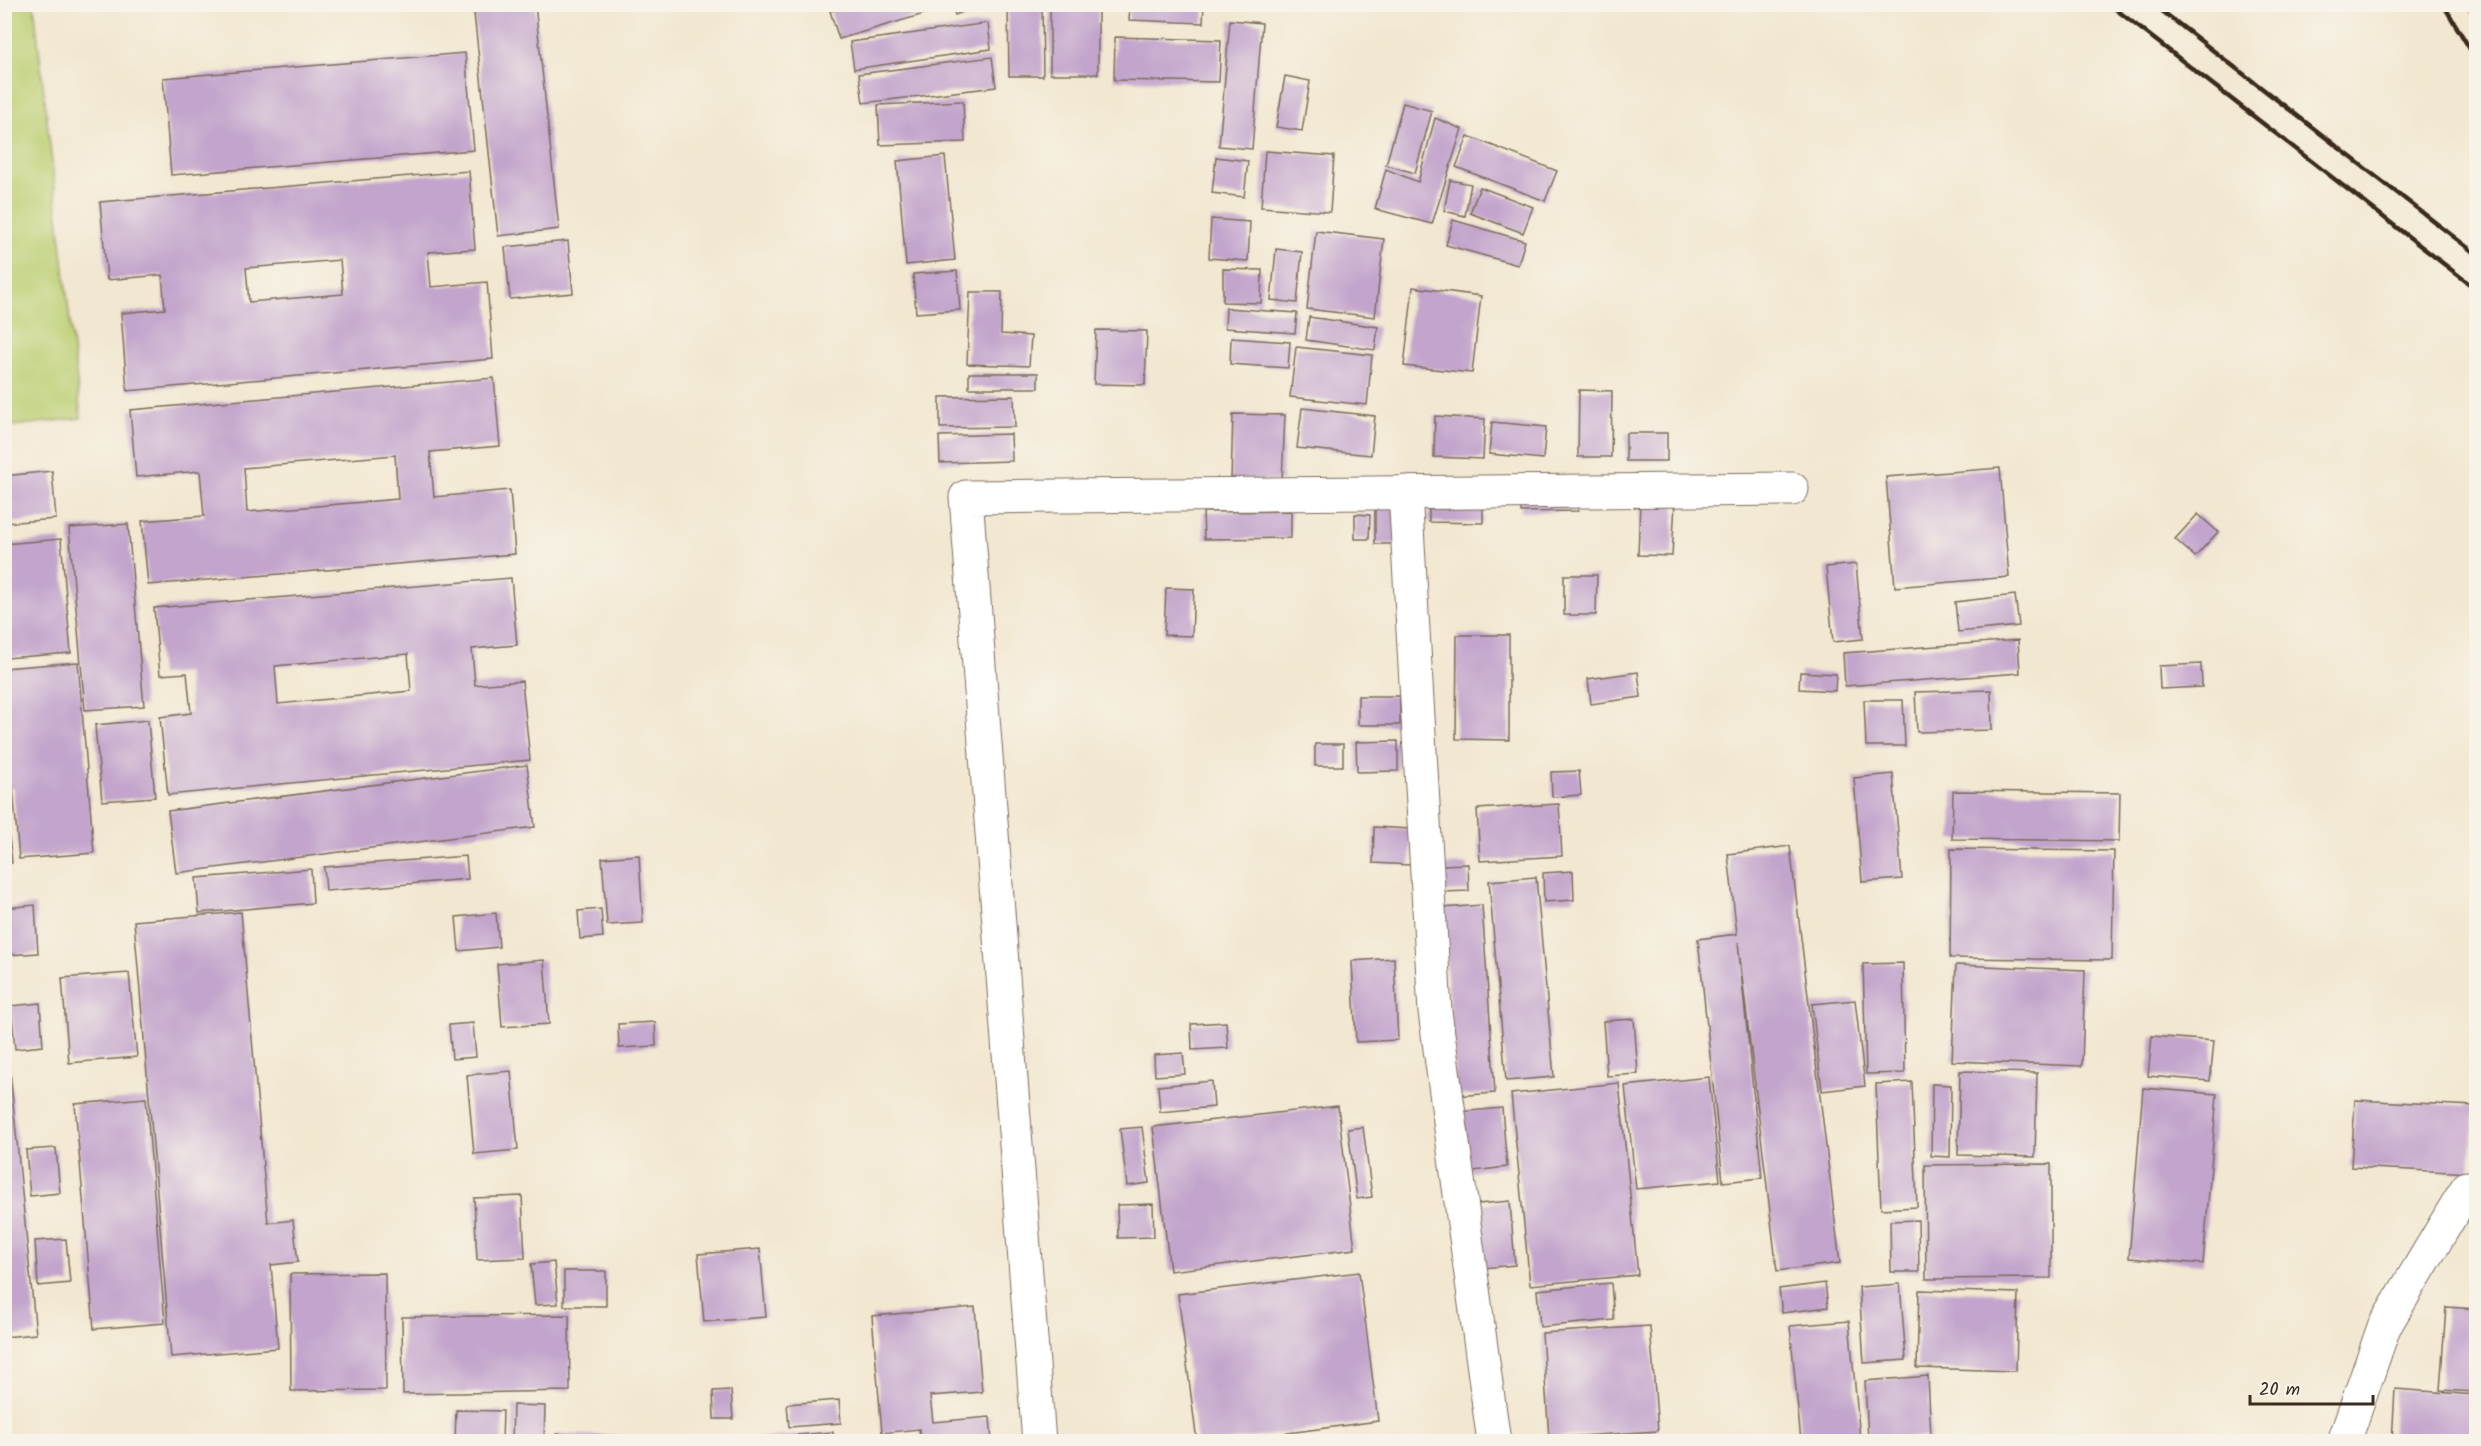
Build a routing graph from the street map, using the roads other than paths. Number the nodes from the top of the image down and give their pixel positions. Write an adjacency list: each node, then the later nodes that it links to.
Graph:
1 (1792, 489): 2 (street)
2 (1404, 492): 4 (street); 5 (street)
3 (2467, 1188): 6 (street)
4 (1039, 1442)
5 (1494, 1442)
6 (2344, 1442)

